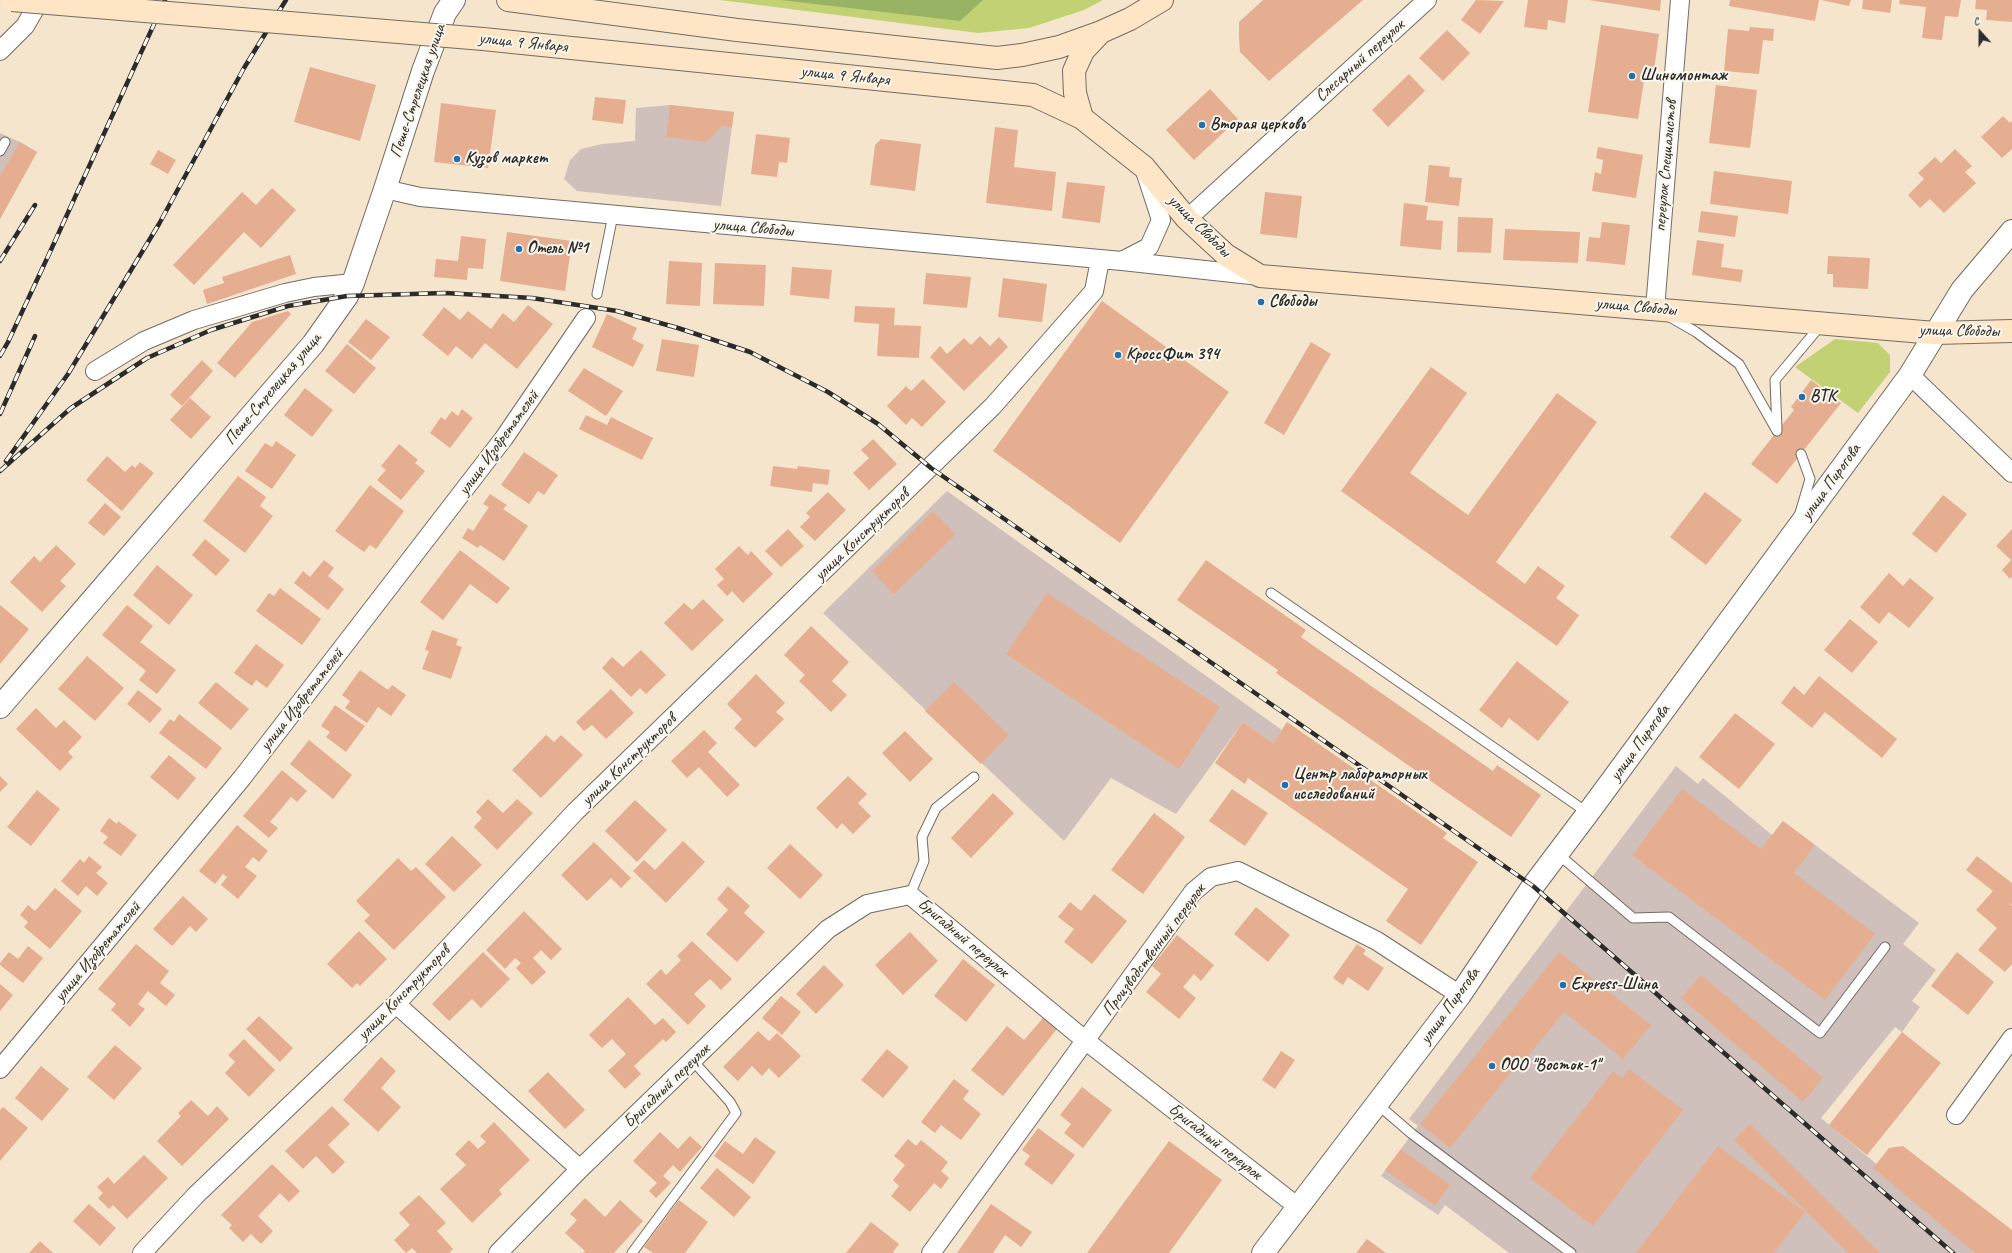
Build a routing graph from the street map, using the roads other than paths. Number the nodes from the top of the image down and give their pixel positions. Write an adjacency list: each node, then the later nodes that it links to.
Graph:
1 (12, 0): 11 (main road, улица 9 Января, bridge)
2 (40, 0): 10 (street)
3 (508, 0): 4 (main road, улица 9 Января)
4 (514, 0): 9 (main road, улица 9 Января)
5 (1427, 0): 18 (street, Слесарный переулок)
6 (1680, 0): 25 (street, переулок Специалистов)
7 (1160, 1): 9 (main road, улица 9 Января)
8 (450, 6): 16 (street, Пеше-Стрелецкая улица)
9 (1101, 32): 12 (main road)
10 (0, 51)
11 (1033, 94): 12 (main road, улица Свободы)
12 (1082, 118): 15 (main road, улица Свободы)
13 (5, 142): 14 (lane)
14 (0, 151)
15 (1144, 167): 18 (main road, улица Свободы); 21 (street, улица Свободы)
16 (385, 189): 17 (street, улица Свободы); 23 (street, Пеше-Стрелецкая улица)
17 (613, 214): 20 (street, улица Свободы); 24 (lane)
18 (1187, 219): 22 (main road, улица Свободы)
19 (2012, 231): 29 (street, улица Пирогова)
20 (1100, 260): 21 (street, улица Свободы); 43 (street, улица Конструкторов)
21 (1122, 261): 22 (street, улица Свободы)
22 (1260, 276): 25 (main road, улица Свободы)
23 (353, 283): 30 (street); 36 (street, Пеше-Стрелецкая улица)
24 (597, 294)
25 (1654, 309): 27 (main road, улица Свободы); 27 (lane)
26 (586, 318): 47 (street, улица Изобретателей)
27 (1822, 323): 29 (main road, улица Свободы)
28 (2012, 332): 29 (main road, улица Свободы)
29 (1935, 333): 31 (street, улица Пирогова)
30 (95, 371)
31 (1910, 375): 33 (street); 34 (street, улица Пирогова)
32 (1801, 454): 34 (lane)
33 (2012, 473)
34 (1794, 532): 38 (street, улица Пирогова)
35 (1271, 593): 38 (lane)
36 (0, 707)
37 (974, 777): 40 (lane)
38 (1588, 813): 39 (street, улица Пирогова)
39 (1558, 854): 41 (lane); 42 (street, улица Пирогова)
40 (910, 895): 45 (street, Бригадный переулок); 46 (street, Бригадный переулок)
41 (1885, 947)
42 (1460, 995): 45 (street, Производственный переулок); 48 (street, улица Пирогова)
43 (396, 1004): 50 (street); 52 (street, улица Конструкторов)
44 (2012, 1038): 49 (street)
45 (1086, 1041): 51 (street, Бригадный переулок); 55 (street, Производственный переулок)
46 (693, 1061): 50 (street, Бригадный переулок); 54 (lane)
47 (0, 1069)
48 (1376, 1103): 51 (street, улица Пирогова); 57 (lane)
49 (1956, 1115)
50 (580, 1169): 53 (street, Бригадный переулок)
51 (1298, 1207): 56 (street, улица Пирогова)
52 (142, 1253)
53 (498, 1253)
54 (632, 1253)
55 (931, 1253)
56 (1263, 1253)
57 (1571, 1253)

